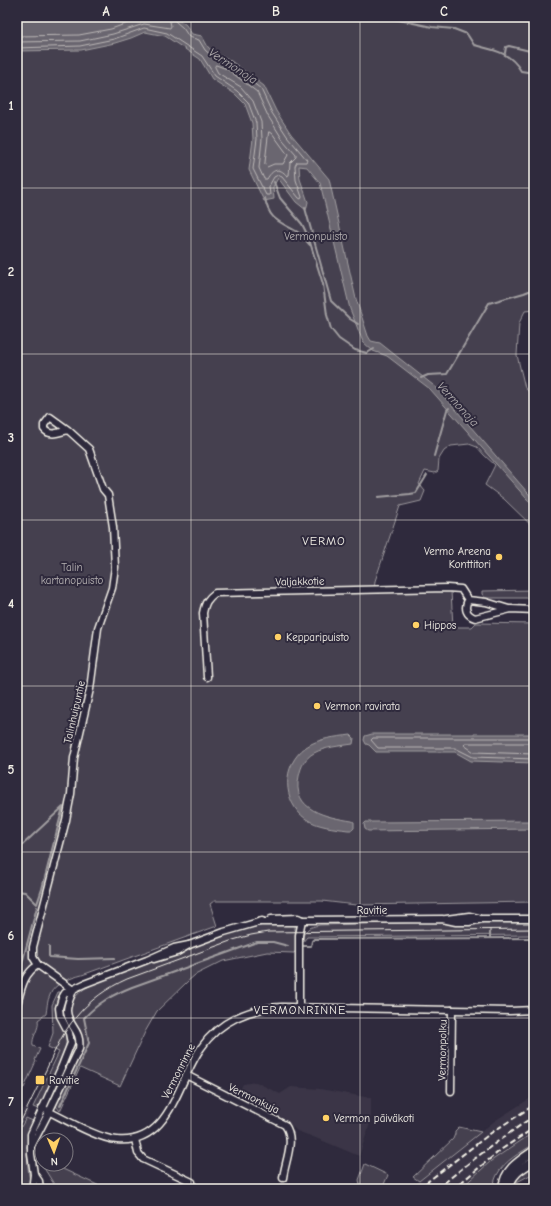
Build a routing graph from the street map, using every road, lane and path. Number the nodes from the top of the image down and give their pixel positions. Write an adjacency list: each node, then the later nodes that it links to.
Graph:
1 (68, 430): 8 (street, Talinhuipuntie)
2 (468, 600): 3 (street); 3 (street); 5 (street, Valjakkotie)
3 (511, 610): 4 (street)
4 (534, 610)
5 (207, 678)
6 (534, 919): 7 (street, Ravitie)
7 (302, 920): 9 (street, Ravitie); 11 (street)
8 (38, 965): 9 (street); 10 (street)
9 (73, 990): 16 (street, Ravitie); 17 (street)
10 (17, 1005)
11 (299, 1007): 12 (street, Vermonrinne); 14 (street, Vermonrinne)
12 (452, 1010): 13 (street, Vermonrinne); 15 (street, Vermonpolku)
13 (534, 1010)
14 (186, 1075): 18 (street, Vermonrinne); 23 (street, Vermonkuja)
15 (451, 1091)
16 (42, 1108): 17 (street, Vermonrinne); 19 (street, Ravitie)
17 (50, 1112): 18 (street, Vermonrinne); 19 (street)
18 (135, 1139): 24 (street)
19 (31, 1147): 22 (street, Ravitie)
20 (534, 1151): 27 (main road)
21 (534, 1161): 28 (main road)
22 (34, 1174): 25 (street); 26 (street)
23 (283, 1178)
24 (192, 1182)
25 (34, 1189)
26 (40, 1189)
27 (503, 1189)
28 (509, 1189)

